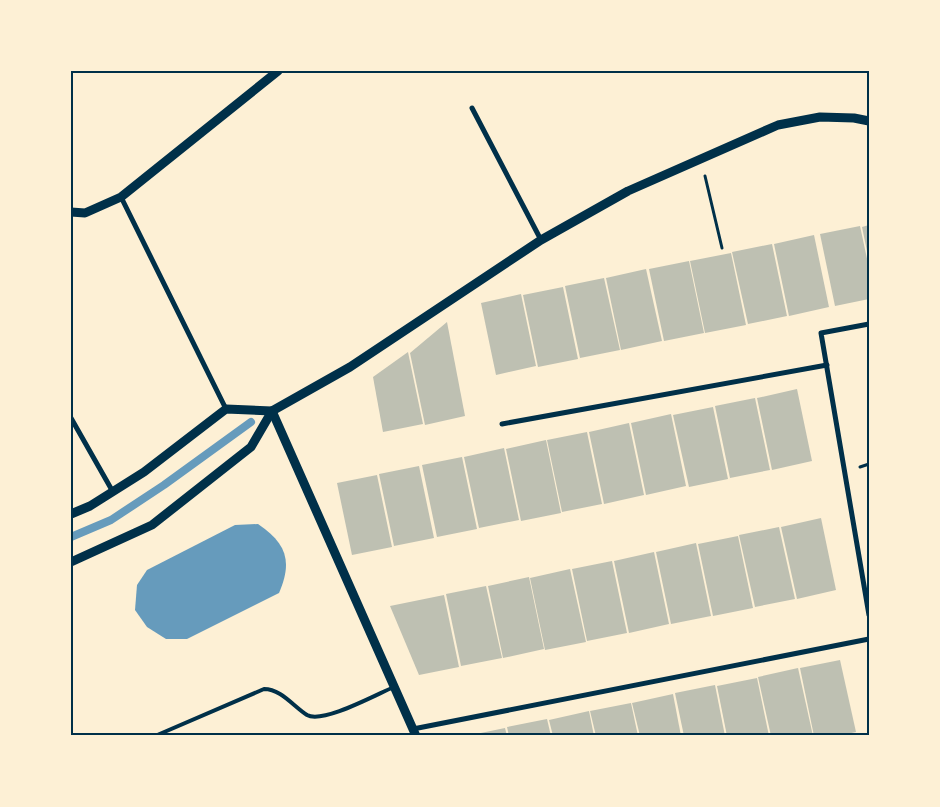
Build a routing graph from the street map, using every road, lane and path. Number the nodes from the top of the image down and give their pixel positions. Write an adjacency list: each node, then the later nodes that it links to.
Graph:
1 (278, 71): 5 (street)
2 (472, 108): 7 (street)
3 (869, 121): 7 (street)
4 (705, 176): 8 (path)
5 (121, 197): 6 (street); 11 (street)
6 (71, 212)
7 (541, 240): 12 (street)
8 (722, 248)
9 (869, 324): 10 (street)
10 (827, 365): 14 (street); 18 (street)
11 (226, 409): 12 (street); 15 (street)
12 (272, 411): 17 (street); 21 (street)
13 (71, 418): 15 (street)
14 (502, 424)
15 (113, 492): 16 (street)
16 (71, 514)
17 (71, 562)
18 (867, 598): 19 (street)
19 (869, 615)
20 (869, 639): 22 (street)
21 (394, 687): 22 (street); 23 (lane)
22 (414, 732)
23 (155, 736)

